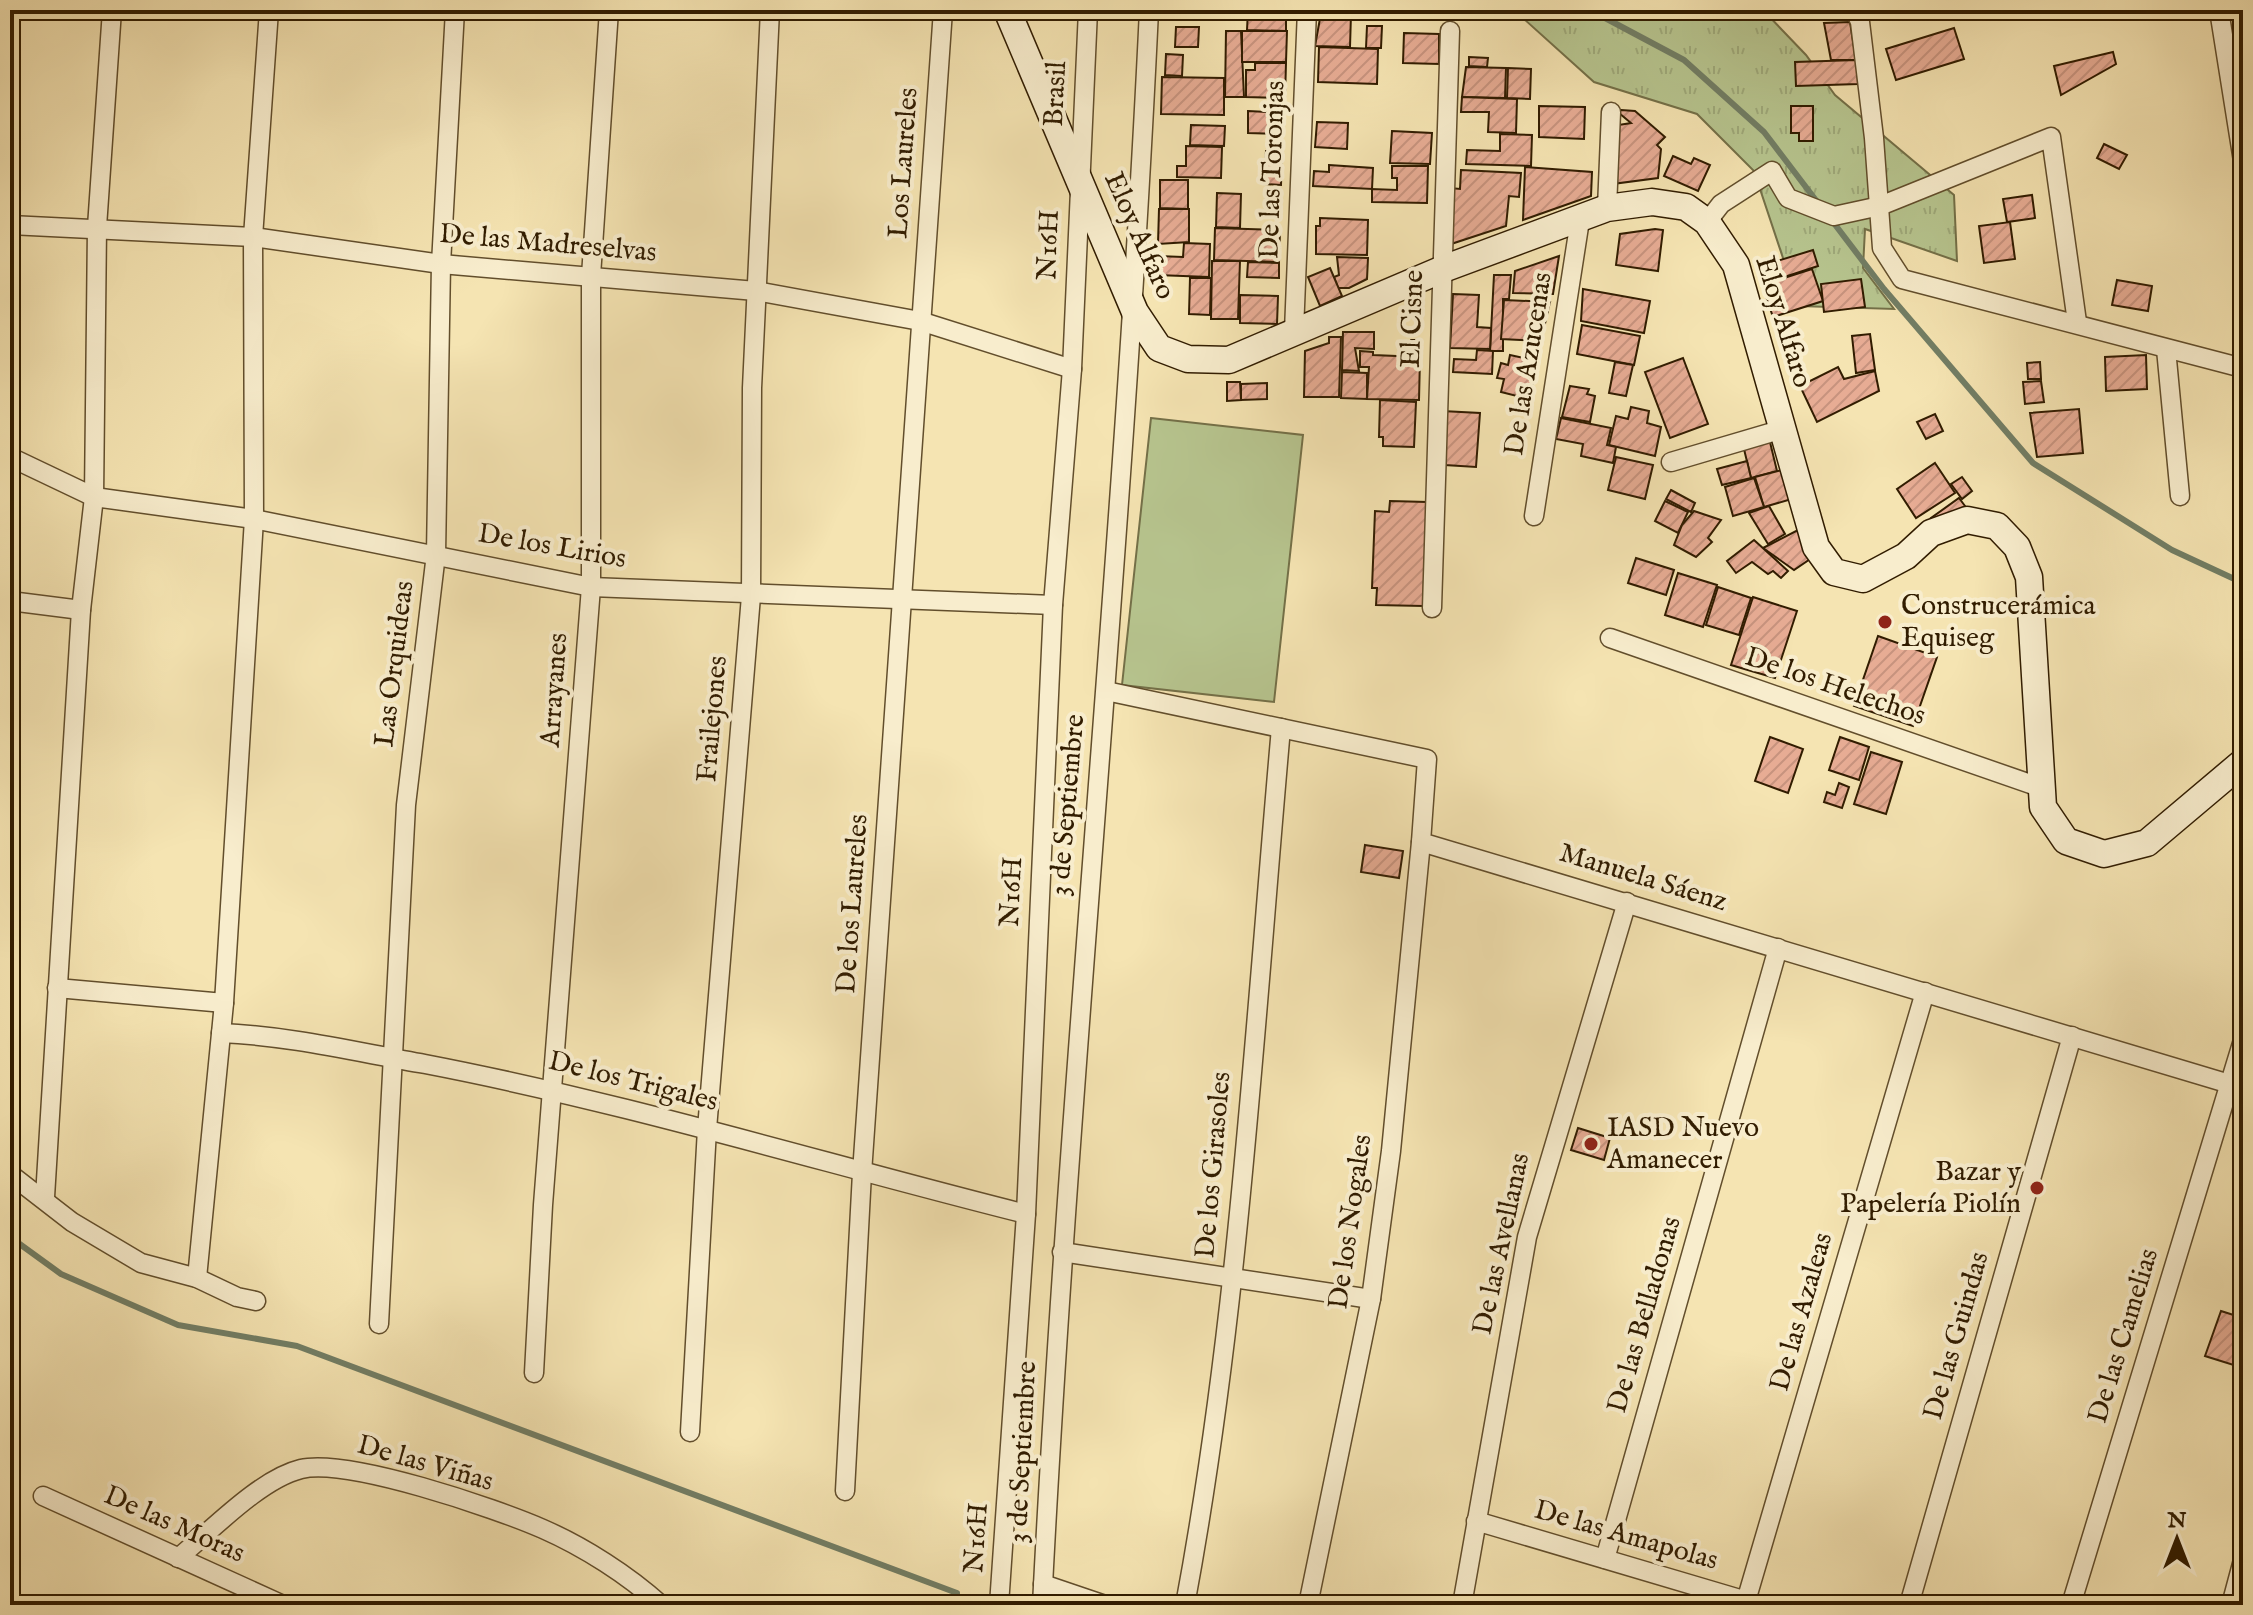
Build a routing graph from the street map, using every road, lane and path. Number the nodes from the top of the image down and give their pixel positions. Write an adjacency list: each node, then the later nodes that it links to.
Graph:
1 (112, 10): 22 (street)
2 (269, 10): 23 (street)
3 (455, 10): 24 (street, Las Orquideas)
4 (609, 10): 26 (street, Arrayanes)
5 (770, 10): 27 (street, Frailejones)
6 (943, 10): 29 (street, Los Laureles)
7 (1007, 10): 16 (street, Eloy Alfaro)
8 (1088, 10): 16 (street, Brasil)
9 (1149, 10): 28 (street, 3 de Septiembre)
10 (1307, 10): 31 (street, De las Toronjas)
11 (1855, 10): 17 (street)
12 (2219, 10): 15 (street)
13 (1450, 31): 25 (street, El Cisne)
14 (1611, 112): 18 (street)
15 (2243, 161)
16 (1079, 181): 28 (street, Eloy Alfaro); 34 (street, N16H)
17 (1880, 206): 20 (street); 30 (street); 30 (street)
18 (1607, 208): 19 (street, Eloy Alfaro); 20 (street, Eloy Alfaro)
19 (1580, 220): 25 (street, Eloy Alfaro); 40 (street, De las Azucenas)
20 (1707, 222): 35 (street, Eloy Alfaro)
21 (10, 225): 22 (street, De las Madreselvas)
22 (97, 227): 23 (street, De las Madreselvas); 39 (street)
23 (253, 237): 24 (street, De las Madreselvas); 41 (street)
24 (441, 264): 26 (street, De las Madreselvas); 42 (street, Las Orquideas)
25 (1443, 269): 31 (street, Eloy Alfaro); 48 (street, El Cisne)
26 (591, 276): 27 (street, De las Madreselvas); 43 (street, Arrayanes)
27 (756, 291): 29 (street, De las Madreselvas); 44 (street, Frailejones)
28 (1135, 312): 31 (street, Eloy Alfaro); 51 (street, 3 de Septiembre)
29 (920, 321): 34 (street, De las Madreselvas); 46 (street, De los Laureles)
30 (2077, 322): 32 (street)
31 (1294, 331)
32 (2166, 349): 33 (street); 38 (street)
33 (2235, 366)
34 (1072, 369): 47 (street, N16H)
35 (1783, 429): 37 (street); 54 (street, Eloy Alfaro)
36 (10, 457): 39 (street, De los Lirios)
37 (1671, 462)
38 (2180, 496)
39 (94, 497): 41 (street, De los Lirios); 49 (street)
40 (1534, 516)
41 (254, 519): 42 (street, De los Lirios); 60 (street)
42 (436, 554): 43 (street, De los Lirios); 64 (street, Las Orquideas)
43 (591, 587): 44 (street, De los Lirios); 66 (street, Arrayanes)
44 (751, 596): 46 (street, De los Lirios); 67 (street, Frailejones)
45 (10, 601): 49 (street)
46 (902, 601): 47 (street, De los Lirios); 68 (street, De los Laureles)
47 (1053, 605): 71 (street, N16H)
48 (1432, 608)
49 (81, 610): 58 (street)
50 (1610, 638): 54 (street, De los Helechos)
51 (1106, 691): 52 (street); 72 (street, 3 de Septiembre)
52 (1281, 728): 55 (street); 74 (street, De los Girasoles)
53 (2241, 770): 54 (street, Eloy Alfaro)
54 (2042, 788)
55 (1421, 842): 56 (street, Manuela Sáenz); 75 (street, De los Nogales)
56 (1627, 902): 57 (street, Manuela Sáenz); 82 (street, De las Avellanas)
57 (1778, 948): 59 (street, Manuela Sáenz); 84 (street, De las Belladonas)
58 (57, 988): 60 (street); 70 (street)
59 (1925, 992): 62 (street, Manuela Sáenz); 87 (street, De las Azaleas)
60 (224, 1003): 61 (street)
61 (221, 1033): 64 (street, De los Trigales); 73 (street)
62 (2072, 1036): 65 (street, Manuela Sáenz); 96 (street, De las Guindas)
63 (2243, 1040): 65 (street, De las Camelias)
64 (394, 1059): 66 (street, De los Trigales); 77 (street, Las Orquideas)
65 (2237, 1086): 97 (street, De las Camelias)
66 (552, 1088): 67 (street, De los Trigales); 78 (street, Arrayanes)
67 (707, 1129): 68 (street, De los Trigales); 79 (street, Frailejones)
68 (862, 1173): 71 (street, De los Trigales); 80 (street, De los Laureles)
69 (10, 1174): 70 (street)
70 (45, 1197): 73 (street)
71 (1026, 1214): 90 (street, N16H)
72 (1062, 1252): 74 (street); 86 (street, 3 de Septiembre)
73 (197, 1278): 76 (street)
74 (1233, 1278): 75 (street); 93 (street, De los Girasoles)
75 (1371, 1299): 94 (street, De los Nogales)
76 (256, 1301)
77 (379, 1324)
78 (534, 1373)
79 (690, 1432)
80 (845, 1491)
81 (43, 1496): 83 (street, De las Moras)
82 (1476, 1521): 84 (street, De las Amapolas); 95 (street, De las Avellanas)
83 (178, 1558): 88 (street, De las Moras); 89 (street, De las Viñas)
84 (1605, 1559): 87 (street, De las Amapolas)
85 (2243, 1560): 98 (street)
86 (1043, 1584): 91 (street, 3 de Septiembre); 92 (street)
87 (1753, 1603)
88 (283, 1605)
89 (661, 1605)
90 (999, 1605)
91 (1042, 1605)
92 (1105, 1605)
93 (1185, 1605)
94 (1308, 1605)
95 (1462, 1605)
96 (1909, 1605)
97 (2071, 1605)
98 (2231, 1605)

